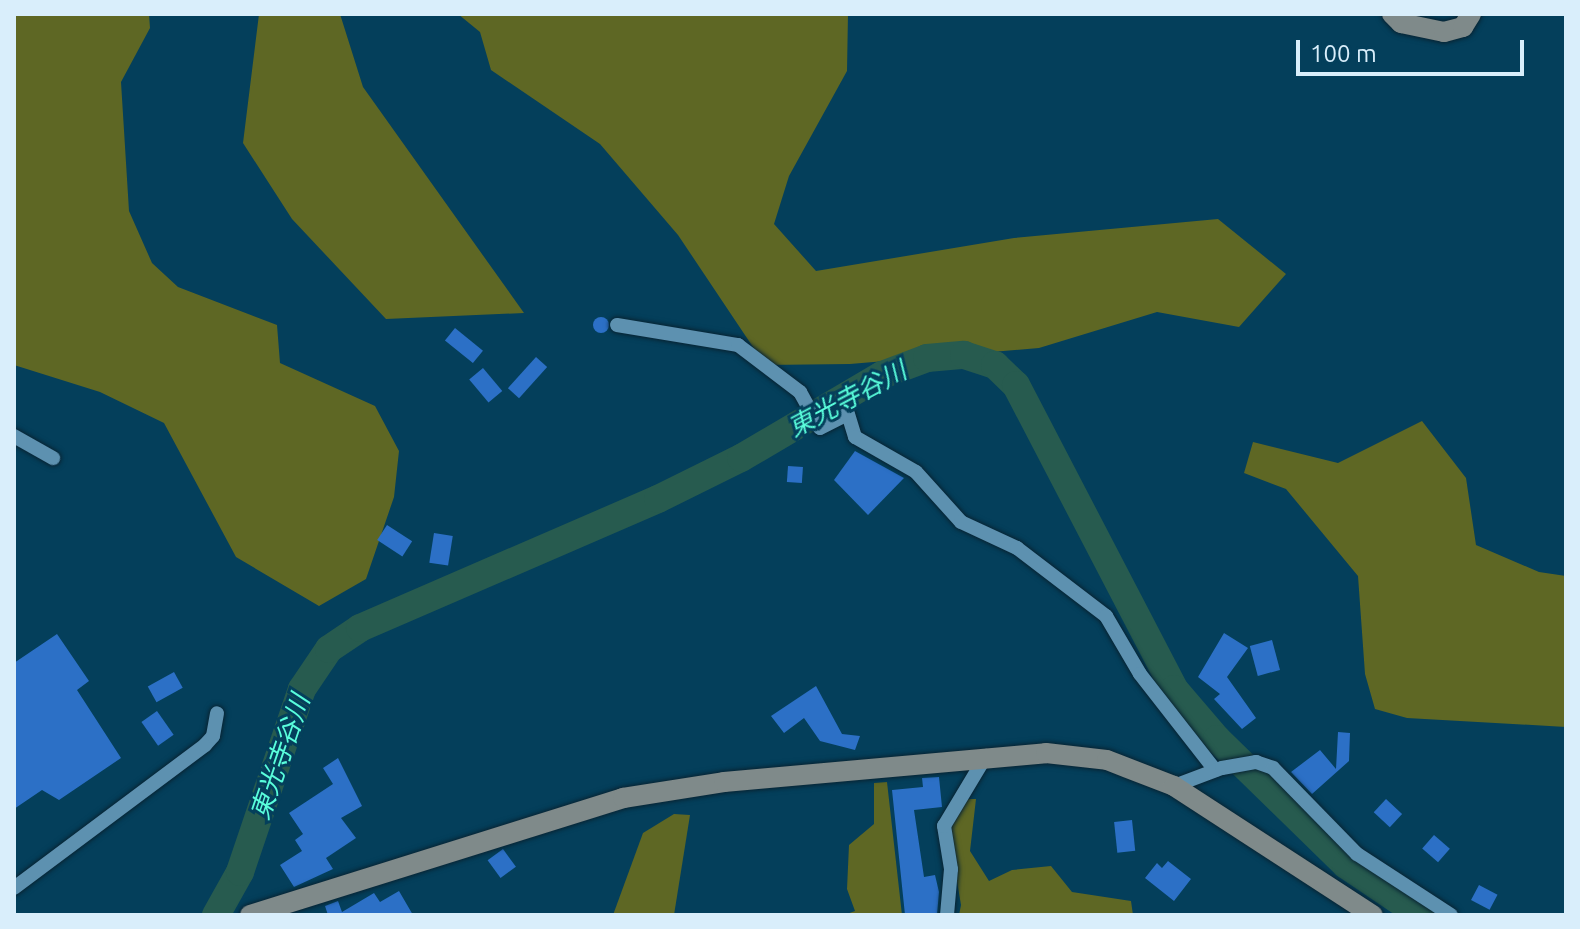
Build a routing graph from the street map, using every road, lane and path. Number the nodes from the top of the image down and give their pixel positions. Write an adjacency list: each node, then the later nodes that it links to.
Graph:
1 (1392, 14): 2 (street)
2 (1467, 21)
3 (617, 325): 8 (street)
4 (14, 436): 5 (street)
5 (53, 458)
6 (217, 713): 10 (street)
7 (986, 756): 9 (street); 11 (street); 12 (street)
8 (1218, 769): 9 (street); 14 (street)
9 (1174, 786): 13 (street)
10 (14, 888)
11 (250, 915)
12 (947, 915)
13 (1373, 915)
14 (1451, 915)

